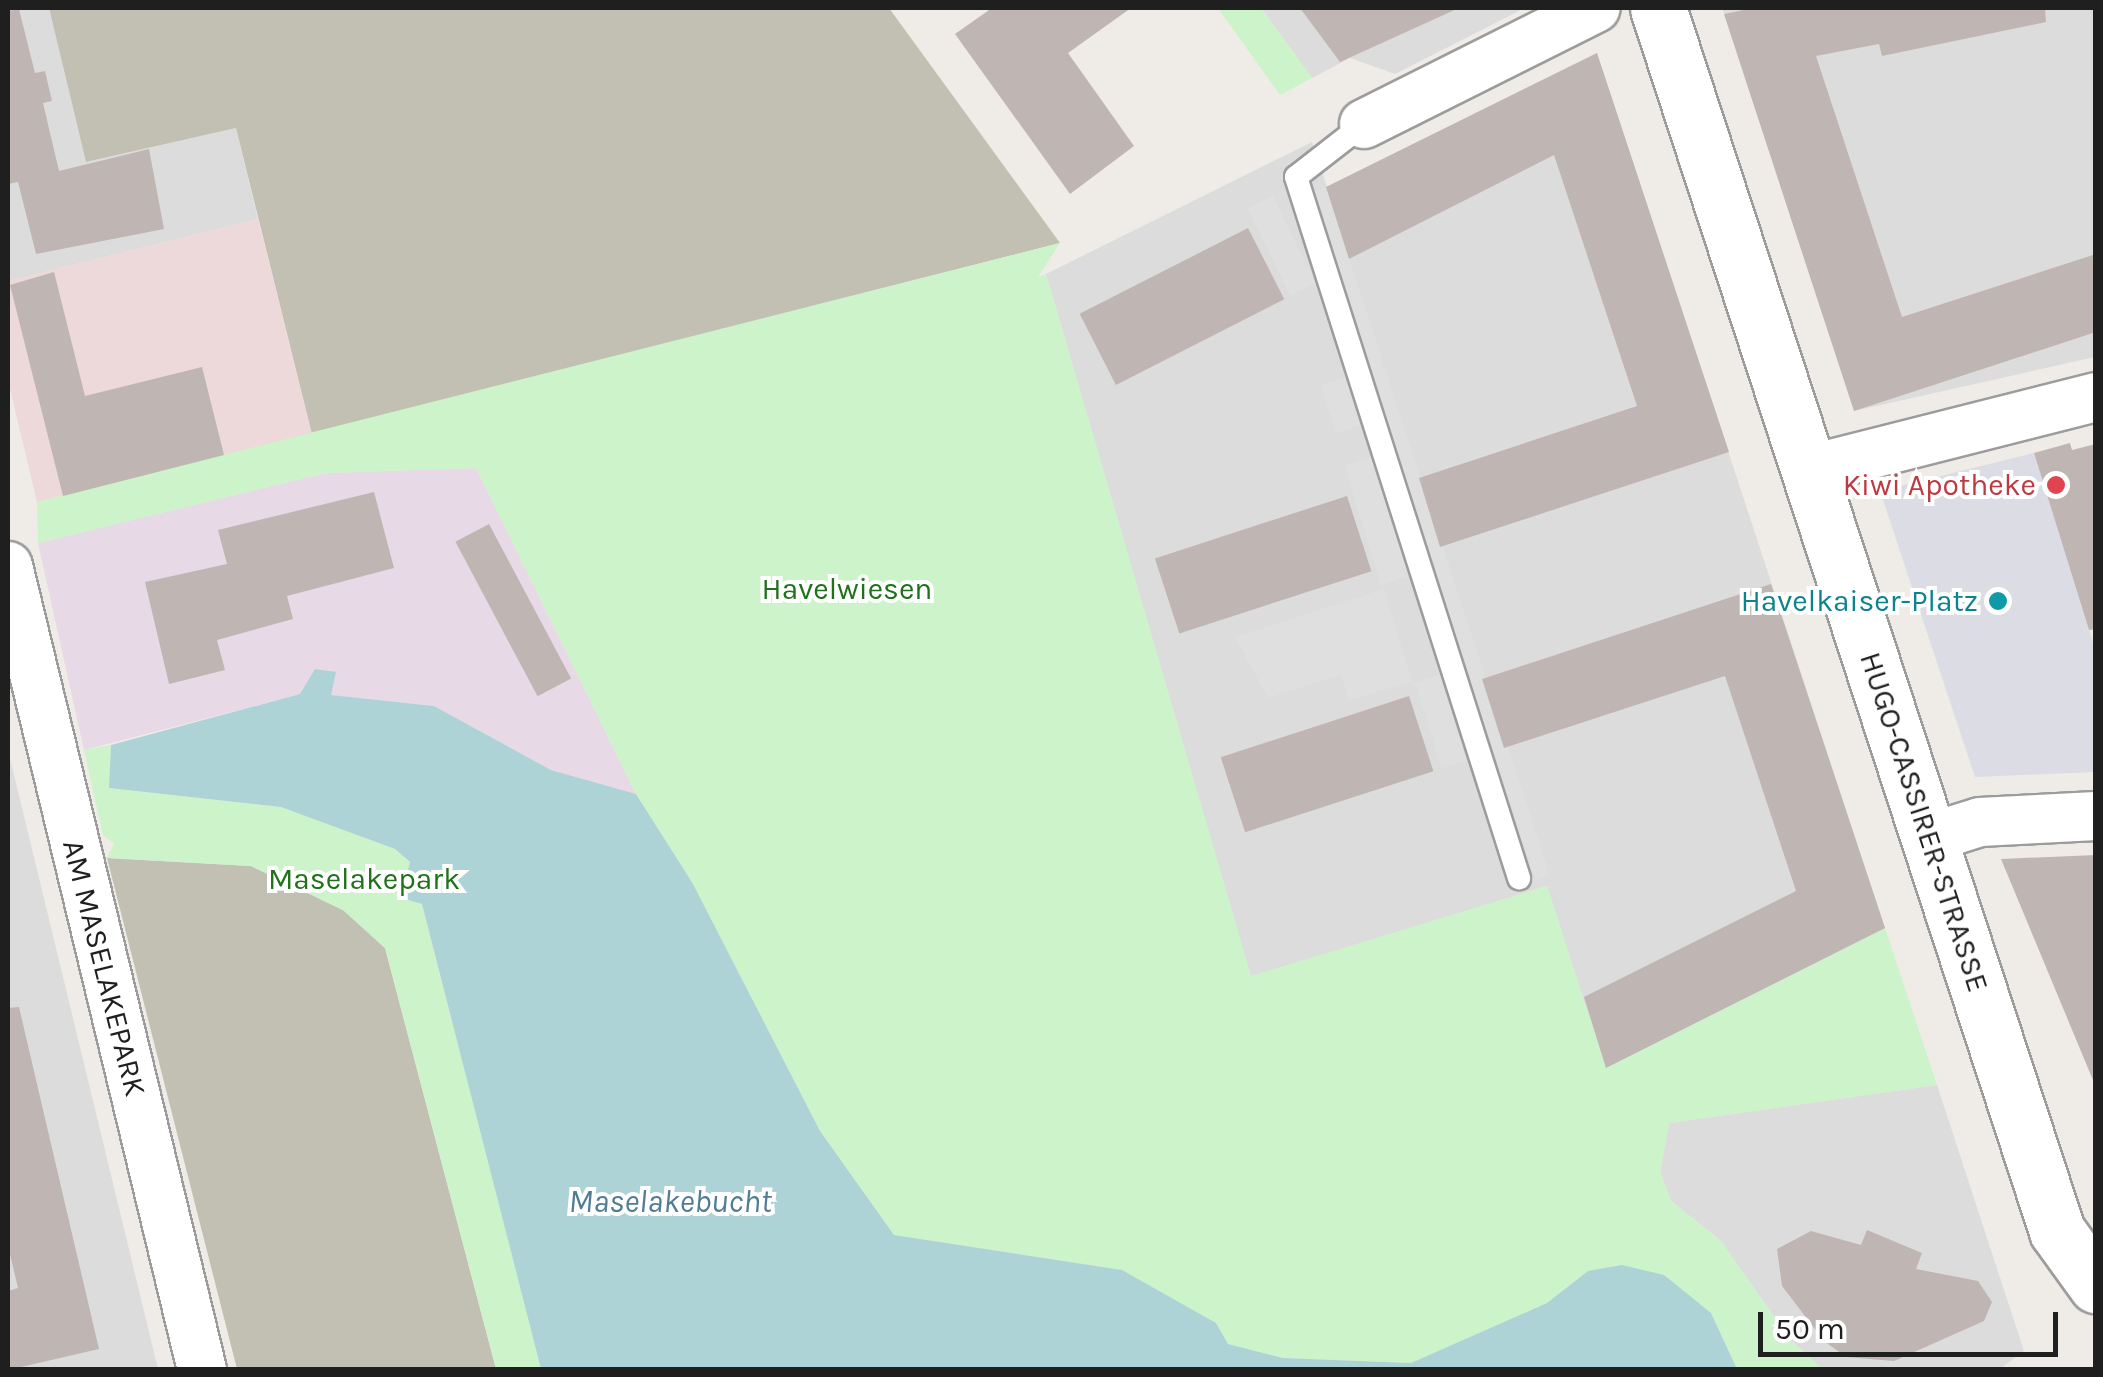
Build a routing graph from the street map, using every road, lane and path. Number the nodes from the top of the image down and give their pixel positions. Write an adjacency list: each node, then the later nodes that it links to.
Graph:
1 (1596, 8): 3 (street)
2 (1658, 8): 5 (street, HUGO-CASSIRER-STRASSE)
3 (1364, 124): 9 (lane)
4 (2096, 397): 5 (street)
5 (1812, 469): 8 (street, HUGO-CASSIRER-STRASSE)
6 (8, 566): 11 (street, AM MASELAKEPARK)
7 (2096, 816): 8 (street)
8 (1929, 838): 10 (street, HUGO-CASSIRER-STRASSE)
9 (1519, 878)
10 (2096, 1285)
11 (202, 1370)

